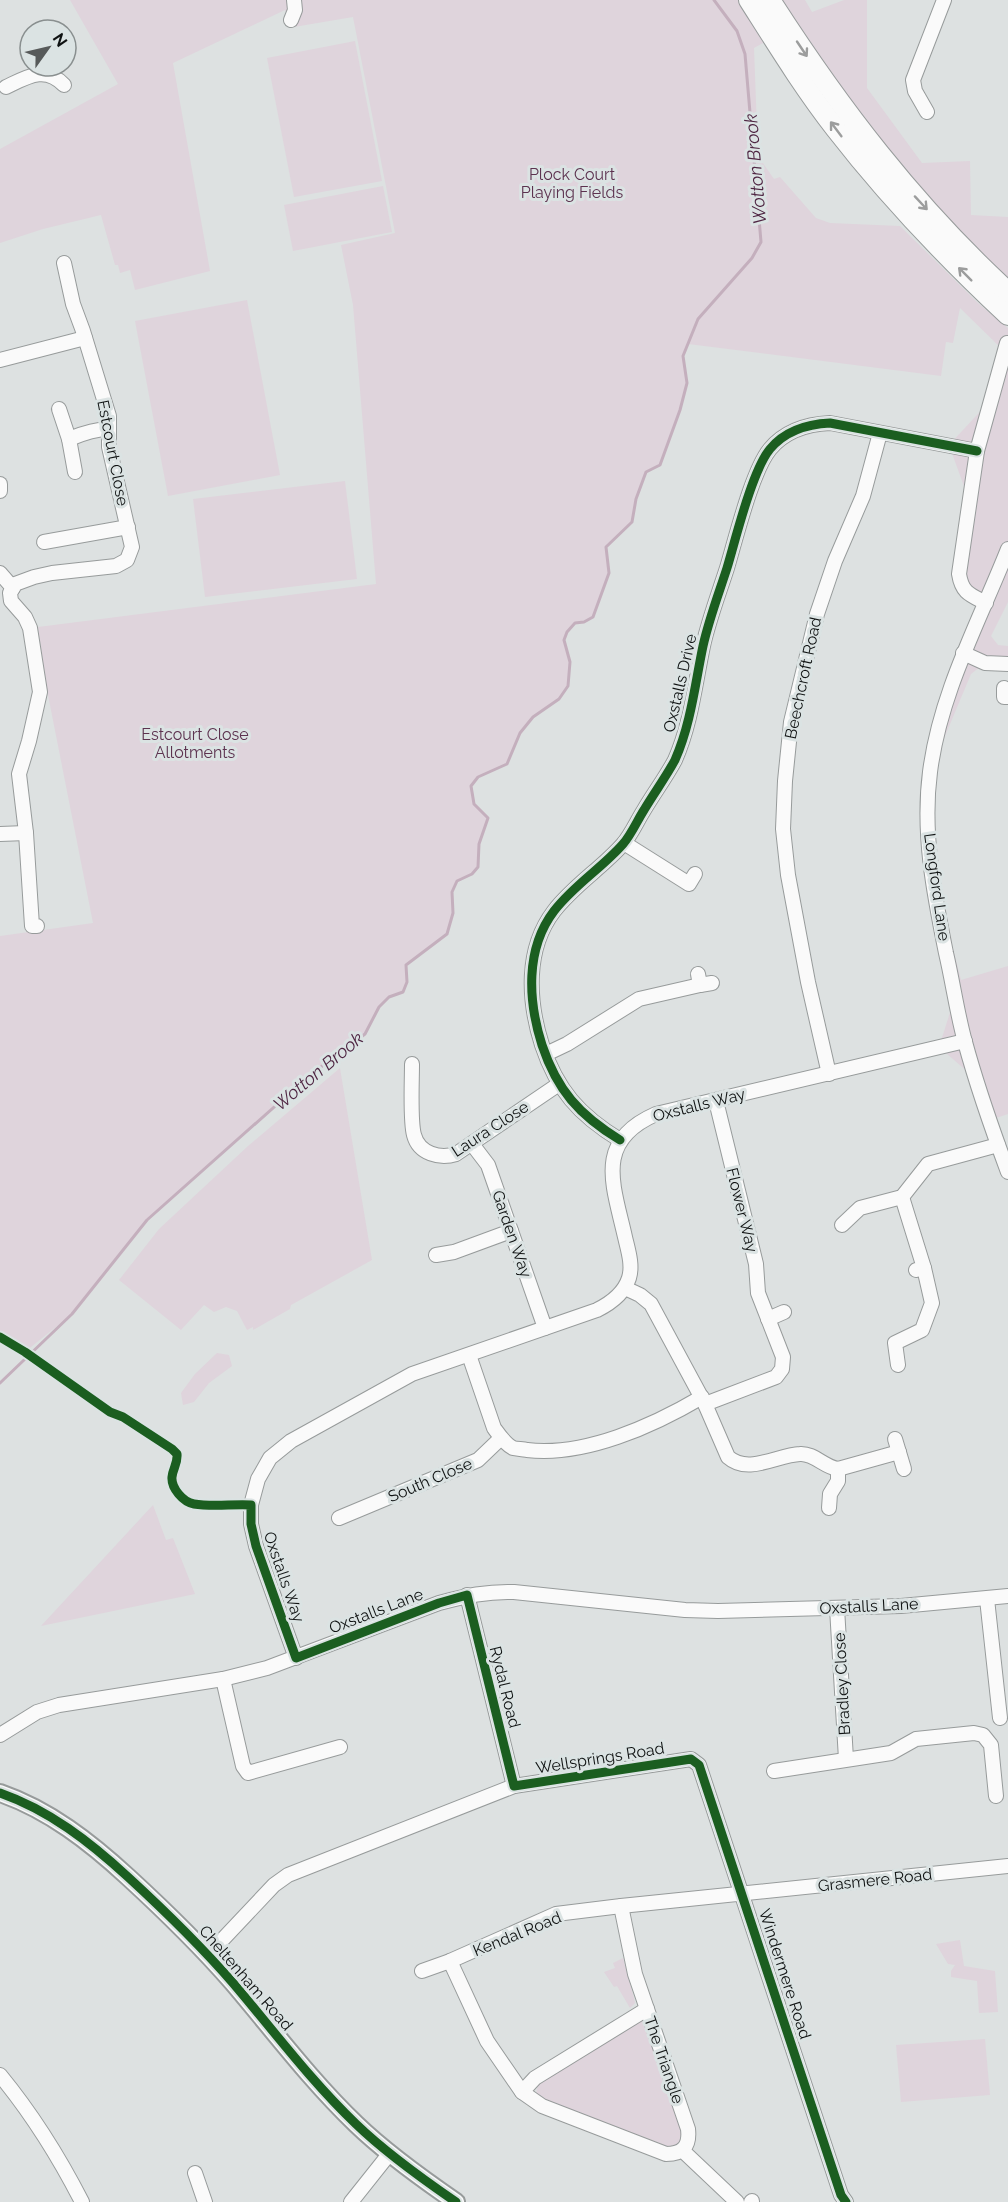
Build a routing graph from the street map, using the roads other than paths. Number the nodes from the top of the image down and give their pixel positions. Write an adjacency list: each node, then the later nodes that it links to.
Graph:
1 (294, 0): 5 (street)
2 (749, 0): 11 (highway, one-way to 2)
3 (770, 0): 10 (highway, one-way to 10)
4 (944, 0): 8 (street)
5 (291, 20)
6 (25, 78): 7 (street)
7 (2, 84)
8 (921, 107)
9 (64, 262): 12 (street, Estcourt Close)
10 (1008, 291)
11 (1008, 315)
12 (85, 338): 14 (street); 16 (street, Estcourt Close)
13 (1007, 343): 19 (street)
14 (0, 360)
15 (59, 409): 18 (street)
16 (109, 429): 18 (street); 23 (street, Estcourt Close)
17 (880, 433): 19 (street, Oxstalls Drive); 33 (street, Oxstalls Drive); 40 (street, Beechcroft Road)
18 (69, 439): 20 (street)
19 (977, 451): 28 (street)
20 (75, 472)
21 (0, 484): 22 (street)
22 (0, 491)
23 (128, 527): 24 (street); 27 (street, Estcourt Close)
24 (44, 542)
25 (1008, 549): 28 (street, Longford Lane)
26 (0, 573): 27 (street)
27 (13, 588): 31 (street)
28 (986, 603): 29 (street, Longford Lane)
29 (963, 653): 30 (street); 37 (street, Longford Lane)
30 (1008, 664)
31 (26, 833): 32 (street); 35 (street)
32 (0, 834)
33 (624, 843): 34 (street); 38 (street, Oxstalls Drive)
34 (695, 874)
35 (32, 926)
36 (703, 981): 38 (street)
37 (965, 1041): 40 (street, Oxstalls Way); 45 (street, Longford Lane)
38 (546, 1054): 41 (street, Oxstalls Drive)
39 (407, 1071): 44 (street, Laura Close)
40 (829, 1074): 42 (street, Oxstalls Way)
41 (559, 1084): 43 (street, Oxstalls Drive); 44 (street, Laura Close)
42 (716, 1101): 43 (street, Oxstalls Way); 53 (street, Flower Way)
43 (620, 1140): 51 (street)
44 (472, 1144): 49 (street, Garden Way)
45 (998, 1146): 46 (street, Longford Lane); 47 (street)
46 (1008, 1172)
47 (902, 1197): 48 (street); 56 (street)
48 (842, 1226)
49 (511, 1231): 50 (street); 54 (street, Garden Way)
50 (436, 1255)
51 (625, 1288): 54 (street, Oxstalls Way); 57 (street)
52 (784, 1312): 53 (street)
53 (768, 1318): 57 (street, Flower Way)
54 (545, 1328): 55 (street, Oxstalls Way)
55 (469, 1355): 58 (street); 67 (street, Oxstalls Way)
56 (898, 1365)
57 (703, 1400): 58 (street); 59 (street)
58 (501, 1438): 62 (street, South Close)
59 (838, 1469): 60 (street); 61 (street)
60 (904, 1469)
61 (828, 1509)
62 (339, 1518)
63 (467, 1595): 66 (street, Oxstalls Lane); 67 (street, Oxstalls Lane); 75 (street, Rydal Road)
64 (1008, 1596): 65 (street, Oxstalls Lane)
65 (987, 1599): 66 (street, Oxstalls Lane); 69 (street)
66 (837, 1608): 73 (street, Bradley Close)
67 (296, 1658): 68 (street, Oxstalls Lane)
68 (223, 1679): 70 (street, Oxstalls Lane); 71 (street)
69 (996, 1711)
70 (0, 1735)
71 (332, 1753)
72 (691, 1759): 75 (street, Wellsprings Road); 79 (street, Windermere Road)
73 (846, 1760): 74 (street, Bradley Close); 76 (street, Bradley Close)
74 (780, 1766)
75 (514, 1786): 81 (street, Wellsprings Road)
76 (993, 1791)
77 (0, 1793): 81 (main road, Cheltenham Road)
78 (1008, 1866): 79 (street, Grasmere Road)
79 (742, 1893): 80 (street, Kendal Road); 95 (street, Windermere Road)
80 (621, 1906): 82 (street, Kendal Road); 84 (street)
81 (208, 1955): 88 (main road, Cheltenham Road)
82 (450, 1961): 83 (street, Kendal Road); 86 (street)
83 (422, 1971)
84 (647, 2009): 86 (street, The Triangle); 87 (street, The Triangle)
85 (0, 2075): 90 (street)
86 (522, 2092): 87 (street)
87 (683, 2151): 94 (street)
88 (390, 2152): 92 (street); 93 (main road, Cheltenham Road)
89 (195, 2173): 91 (street)
90 (82, 2202)
91 (205, 2202)
92 (351, 2202)
93 (456, 2202)
94 (736, 2202)
95 (846, 2202)

